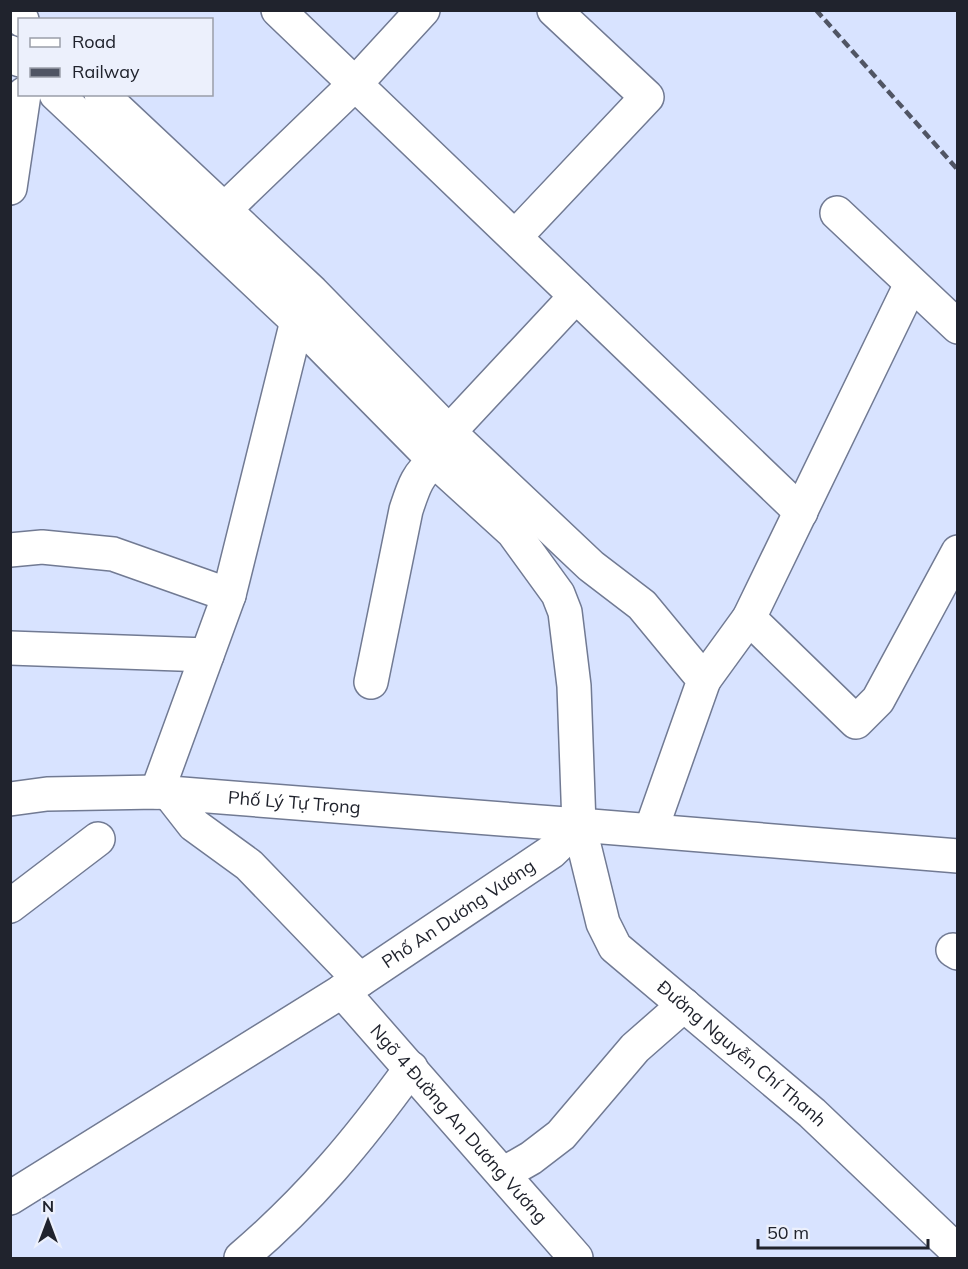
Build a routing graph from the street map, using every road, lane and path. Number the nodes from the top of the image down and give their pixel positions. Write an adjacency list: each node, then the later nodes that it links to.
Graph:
1 (278, 10): 4 (street)
2 (423, 10): 4 (street)
3 (554, 10): 11 (street)
4 (355, 84): 9 (street); 11 (street)
5 (24, 96): 8 (street)
6 (58, 96): 14 (street, Đường Nguyễn Chí Thanh)
7 (103, 96): 9 (street)
8 (10, 188)
9 (224, 210): 16 (street)
10 (837, 213): 12 (street)
11 (515, 237): 13 (street)
12 (911, 284): 15 (street); 18 (street)
13 (576, 296): 16 (street); 18 (street)
14 (297, 321): 17 (street, Đường Nguyễn Chí Thanh); 23 (street)
15 (957, 327)
16 (449, 432): 21 (street)
17 (435, 461): 22 (street, Đường Nguyễn Chí Thanh); 28 (street)
18 (801, 512): 24 (street)
19 (10, 550): 23 (street)
20 (957, 552): 24 (street)
21 (591, 566): 22 (street); 27 (street)
22 (558, 594): 31 (street, Đường Nguyễn Chí Thanh)
23 (229, 595): 26 (street)
24 (749, 618): 27 (street)
25 (11, 643): 26 (street)
26 (207, 655): 29 (street)
27 (704, 680): 32 (street)
28 (371, 682)
29 (163, 792): 30 (street, Phố Lý Tự Trọng); 31 (street, Phố Lý Tự Trọng); 36 (street, Ngõ 4 Đường An Dương Vương)
30 (10, 799)
31 (579, 825): 32 (street); 36 (street, Phố An Dương Vương); 37 (street, Đường Nguyễn Chí Thanh)
32 (651, 830): 34 (street)
33 (98, 839): 35 (street)
34 (957, 856)
35 (10, 906)
36 (351, 985): 38 (street, Ngõ 4 Đường An Dương Vương); 40 (street, Phố An Dương Vương)
37 (684, 1005): 39 (street); 41 (street, Đường Nguyễn Chí Thanh)
38 (411, 1068): 39 (street, Ngõ 4 Đường An Dương Vương); 42 (street)
39 (502, 1174): 43 (street, Ngõ 4 Đường An Dương Vương)
40 (10, 1198)
41 (957, 1252)
42 (241, 1258)
43 (576, 1258)

